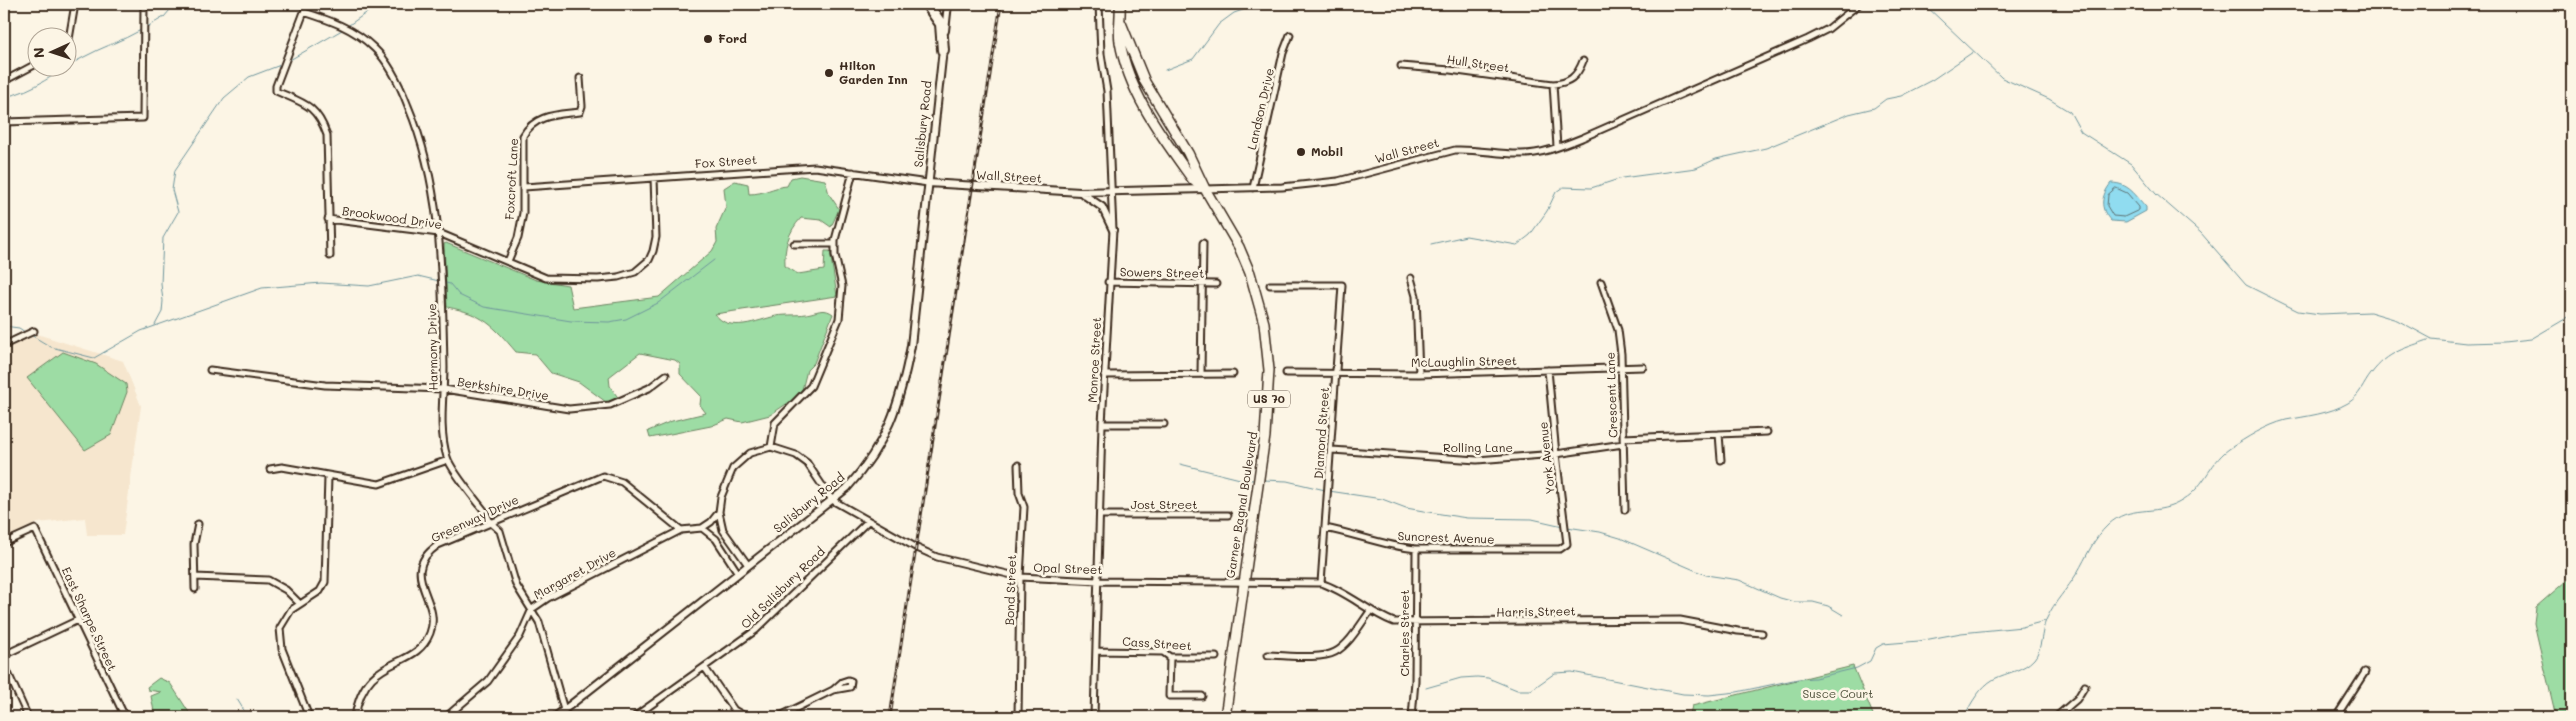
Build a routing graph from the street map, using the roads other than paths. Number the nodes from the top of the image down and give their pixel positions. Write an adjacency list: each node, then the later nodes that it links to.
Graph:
1 (75, 4): 9 (street)
2 (144, 4): 18 (street)
3 (927, 4): 11 (highway)
4 (948, 4): 11 (street, Salisbury Road)
5 (1099, 4): 27 (street, Monroe Street)
6 (1120, 4): 8 (highway, Garner Bagnal Boulevard / US 70)
7 (1859, 4): 19 (street, Wall Street)
8 (1121, 23): 25 (highway, Garner Bagnal Boulevard / US 70); 25 (highway, Garner Bagnal Boulevard / US 70)
9 (71, 28)
10 (1290, 35): 24 (street, Landson Drive)
11 (943, 50): 22 (street, Salisbury Road)
12 (1582, 61): 17 (street)
13 (1401, 66): 17 (street, Hull Street)
14 (28, 69): 16 (street)
15 (580, 78): 23 (street, Foxcroft Lane)
16 (4, 81)
17 (1553, 84): 19 (street)
18 (4, 122)
19 (1557, 147): 24 (street, Wall Street)
20 (853, 172): 21 (street, Fox Street); 22 (street, Fox Street); 32 (street)
21 (654, 178): 23 (street, Fox Street); 35 (street, Brookwood Drive)
22 (928, 183): 26 (street, Wall Street); 69 (street, Salisbury Road)
23 (524, 187): 35 (street, Foxcroft Lane)
24 (1253, 188): 25 (street, Wall Street)
25 (1205, 189): 27 (street, Wall Street); 88 (highway, Garner Bagnal Boulevard / US 70)
26 (1080, 192): 27 (street, Wall Street); 29 (street)
27 (1112, 193): 29 (street, Monroe Street)
28 (328, 219): 30 (street, Brookwood Drive); 30 (street, Harmony Drive); 34 (street)
29 (1113, 230): 37 (street, Monroe Street)
30 (438, 233): 35 (street, Brookwood Drive); 55 (street, Harmony Drive)
31 (794, 244): 32 (street)
32 (834, 244): 61 (street)
33 (1203, 244): 39 (street)
34 (330, 256)
35 (508, 261)
36 (1411, 278): 52 (street)
37 (1108, 282): 39 (street, Sowers Street); 53 (street, Monroe Street)
38 (1601, 282): 45 (street, Crescent Lane)
39 (1202, 283): 40 (street, Sowers Street); 49 (street)
40 (1216, 284)
41 (1270, 285): 51 (street, Diamond Street)
42 (34, 331): 43 (street)
43 (4, 345)
44 (1643, 367): 45 (street, McLaughlin Street)
45 (1621, 368): 47 (street, McLaughlin Street); 60 (street, Crescent Lane)
46 (210, 370): 55 (street, Berkshire Drive)
47 (1548, 370): 52 (street, McLaughlin Street); 63 (street, York Avenue)
48 (1286, 373): 51 (street, McLaughlin Street)
49 (1201, 374): 50 (street); 53 (street)
50 (1233, 374)
51 (1336, 374): 52 (street, McLaughlin Street); 62 (street, Diamond Street)
52 (1419, 374)
53 (1104, 375): 56 (street, Monroe Street)
54 (666, 376): 55 (street, Berkshire Drive)
55 (444, 389): 64 (street, Harmony Drive)
56 (1102, 424): 57 (street); 72 (street, Monroe Street)
57 (1164, 424)
58 (1768, 432): 59 (street, Rolling Lane)
59 (1719, 434): 60 (street, Rolling Lane); 65 (street)
60 (1623, 441): 63 (street, Rolling Lane); 70 (street, Crescent Lane)
61 (771, 447): 69 (street); 71 (street)
62 (1332, 450): 63 (street, Rolling Lane); 78 (street, Diamond Street)
63 (1556, 454): 81 (street, York Avenue)
64 (448, 460): 68 (street); 75 (street, Harmony Drive)
65 (1721, 460)
66 (1018, 465): 86 (street, Bond Street)
67 (270, 469): 68 (street)
68 (328, 477): 91 (street)
69 (832, 500): 74 (street, Opal Street); 83 (street, Salisbury Road)
70 (1625, 510)
71 (719, 512): 77 (street); 83 (street)
72 (1100, 515): 73 (street, Jost Street); 87 (street, Monroe Street)
73 (1228, 516)
74 (868, 521): 86 (street, Opal Street); 103 (street, Old Salisbury Road)
75 (490, 522): 79 (street, Greenway Drive); 92 (street, Harmony Drive); 113 (street, Greenway Drive)
76 (198, 524): 85 (street)
77 (702, 528): 79 (street, Margaret Drive); 84 (street)
78 (1325, 528): 82 (street, Suncrest Avenue); 89 (street, Diamond Street)
79 (681, 530): 92 (street, Margaret Drive)
80 (4, 543): 94 (street, East Sharpe Street)
81 (1568, 544): 82 (street, Suncrest Avenue)
82 (1416, 549): 95 (street, Charles Street)
83 (748, 565): 84 (street, Salisbury Road)
84 (738, 573): 108 (street, Salisbury Road)
85 (195, 577): 90 (street); 91 (street)
86 (1020, 577): 87 (street, Opal Street); 119 (street, Bond Street)
87 (1098, 581): 88 (street, Opal Street); 97 (street, Monroe Street)
88 (1243, 583): 89 (street, Opal Street); 121 (highway, Garner Bagnal Boulevard / US 70)
89 (1320, 583): 93 (street, Harris Street)
90 (195, 589)
91 (299, 603): 112 (street)
92 (532, 609): 108 (street, Harmony Drive); 114 (street, Margaret Drive)
93 (1371, 610): 95 (street, Harris Street); 99 (street)
94 (78, 620): 98 (street); 109 (street, East Sharpe Street)
95 (1415, 624): 96 (street, Harris Street); 122 (street, Charles Street)
96 (1762, 633)
97 (1096, 651): 100 (street, Cass Street); 120 (street, Monroe Street)
98 (4, 655)
99 (1268, 655)
100 (1170, 657): 101 (street, Cass Street); 107 (street)
101 (1216, 657)
102 (4, 664): 110 (street)
103 (705, 668): 116 (street, Old Salisbury Road); 117 (street)
104 (2366, 672): 124 (street)
105 (2085, 686): 123 (street)
106 (834, 690): 118 (street)
107 (1202, 696)
108 (564, 710): 115 (street, Salisbury Road)
109 (124, 715): 111 (street)
110 (28, 717)
111 (112, 717)
112 (309, 717)
113 (355, 717)
114 (446, 717)
115 (555, 717)
116 (634, 717)
117 (746, 717)
118 (778, 717)
119 (1018, 717)
120 (1094, 717)
121 (1225, 717)
122 (1412, 717)
123 (2056, 717)
124 (2336, 717)

